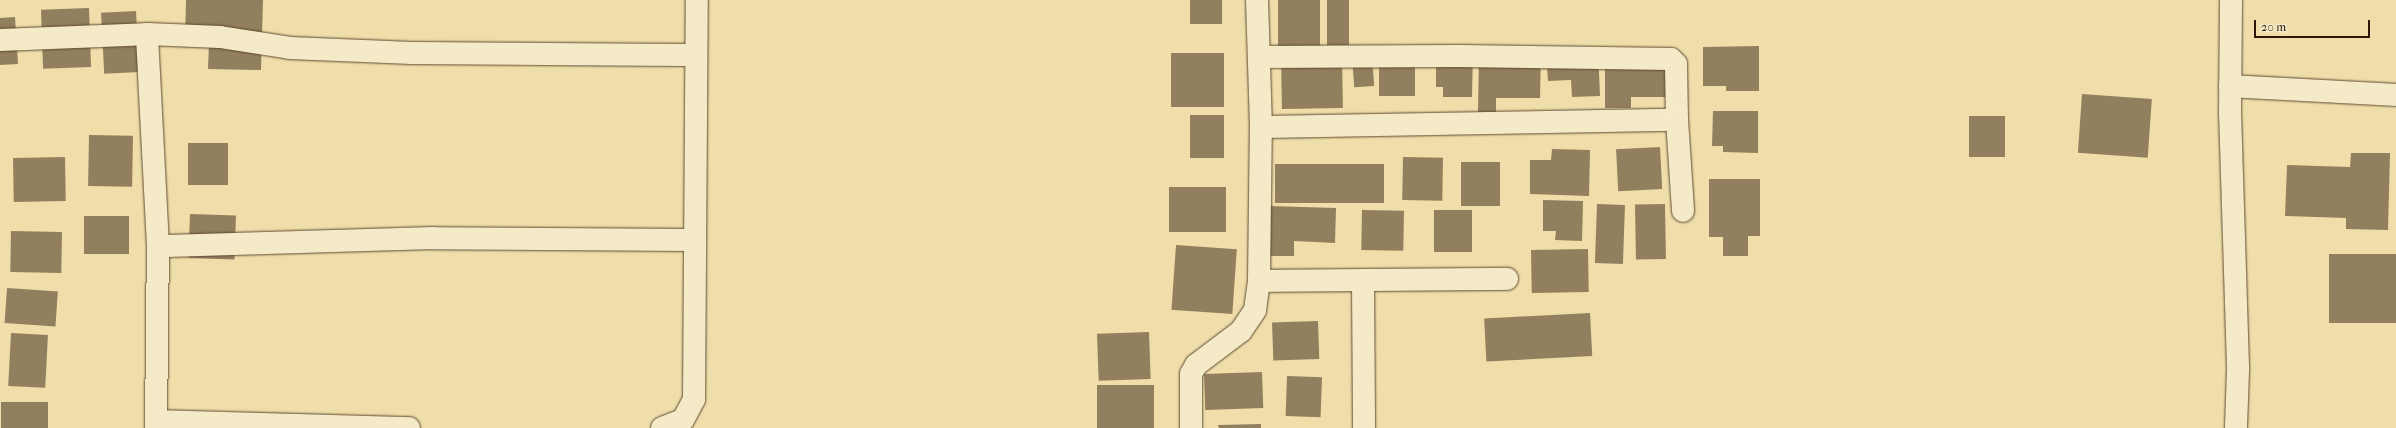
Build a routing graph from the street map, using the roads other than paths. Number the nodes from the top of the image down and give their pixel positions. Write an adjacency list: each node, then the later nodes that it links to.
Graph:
1 (697, 0): 6 (street)
2 (1257, 0): 7 (street)
3 (2231, 0): 8 (street)
4 (147, 34): 5 (street); 6 (street); 14 (street)
5 (0, 40)
6 (696, 55): 13 (street)
7 (1259, 57): 10 (street); 11 (street)
8 (2230, 86): 9 (street); 23 (street)
9 (2396, 95)
10 (1677, 120): 11 (street); 12 (street)
11 (1261, 127): 17 (street)
12 (1682, 211)
13 (695, 240): 14 (street); 20 (street)
14 (158, 246): 18 (street)
15 (1507, 279): 16 (street)
16 (1363, 280): 17 (street); 22 (street)
17 (1259, 281): 21 (street)
18 (156, 425): 19 (street)
19 (409, 428)
20 (662, 428)
21 (1191, 428)
22 (1364, 428)
23 (2236, 428)

